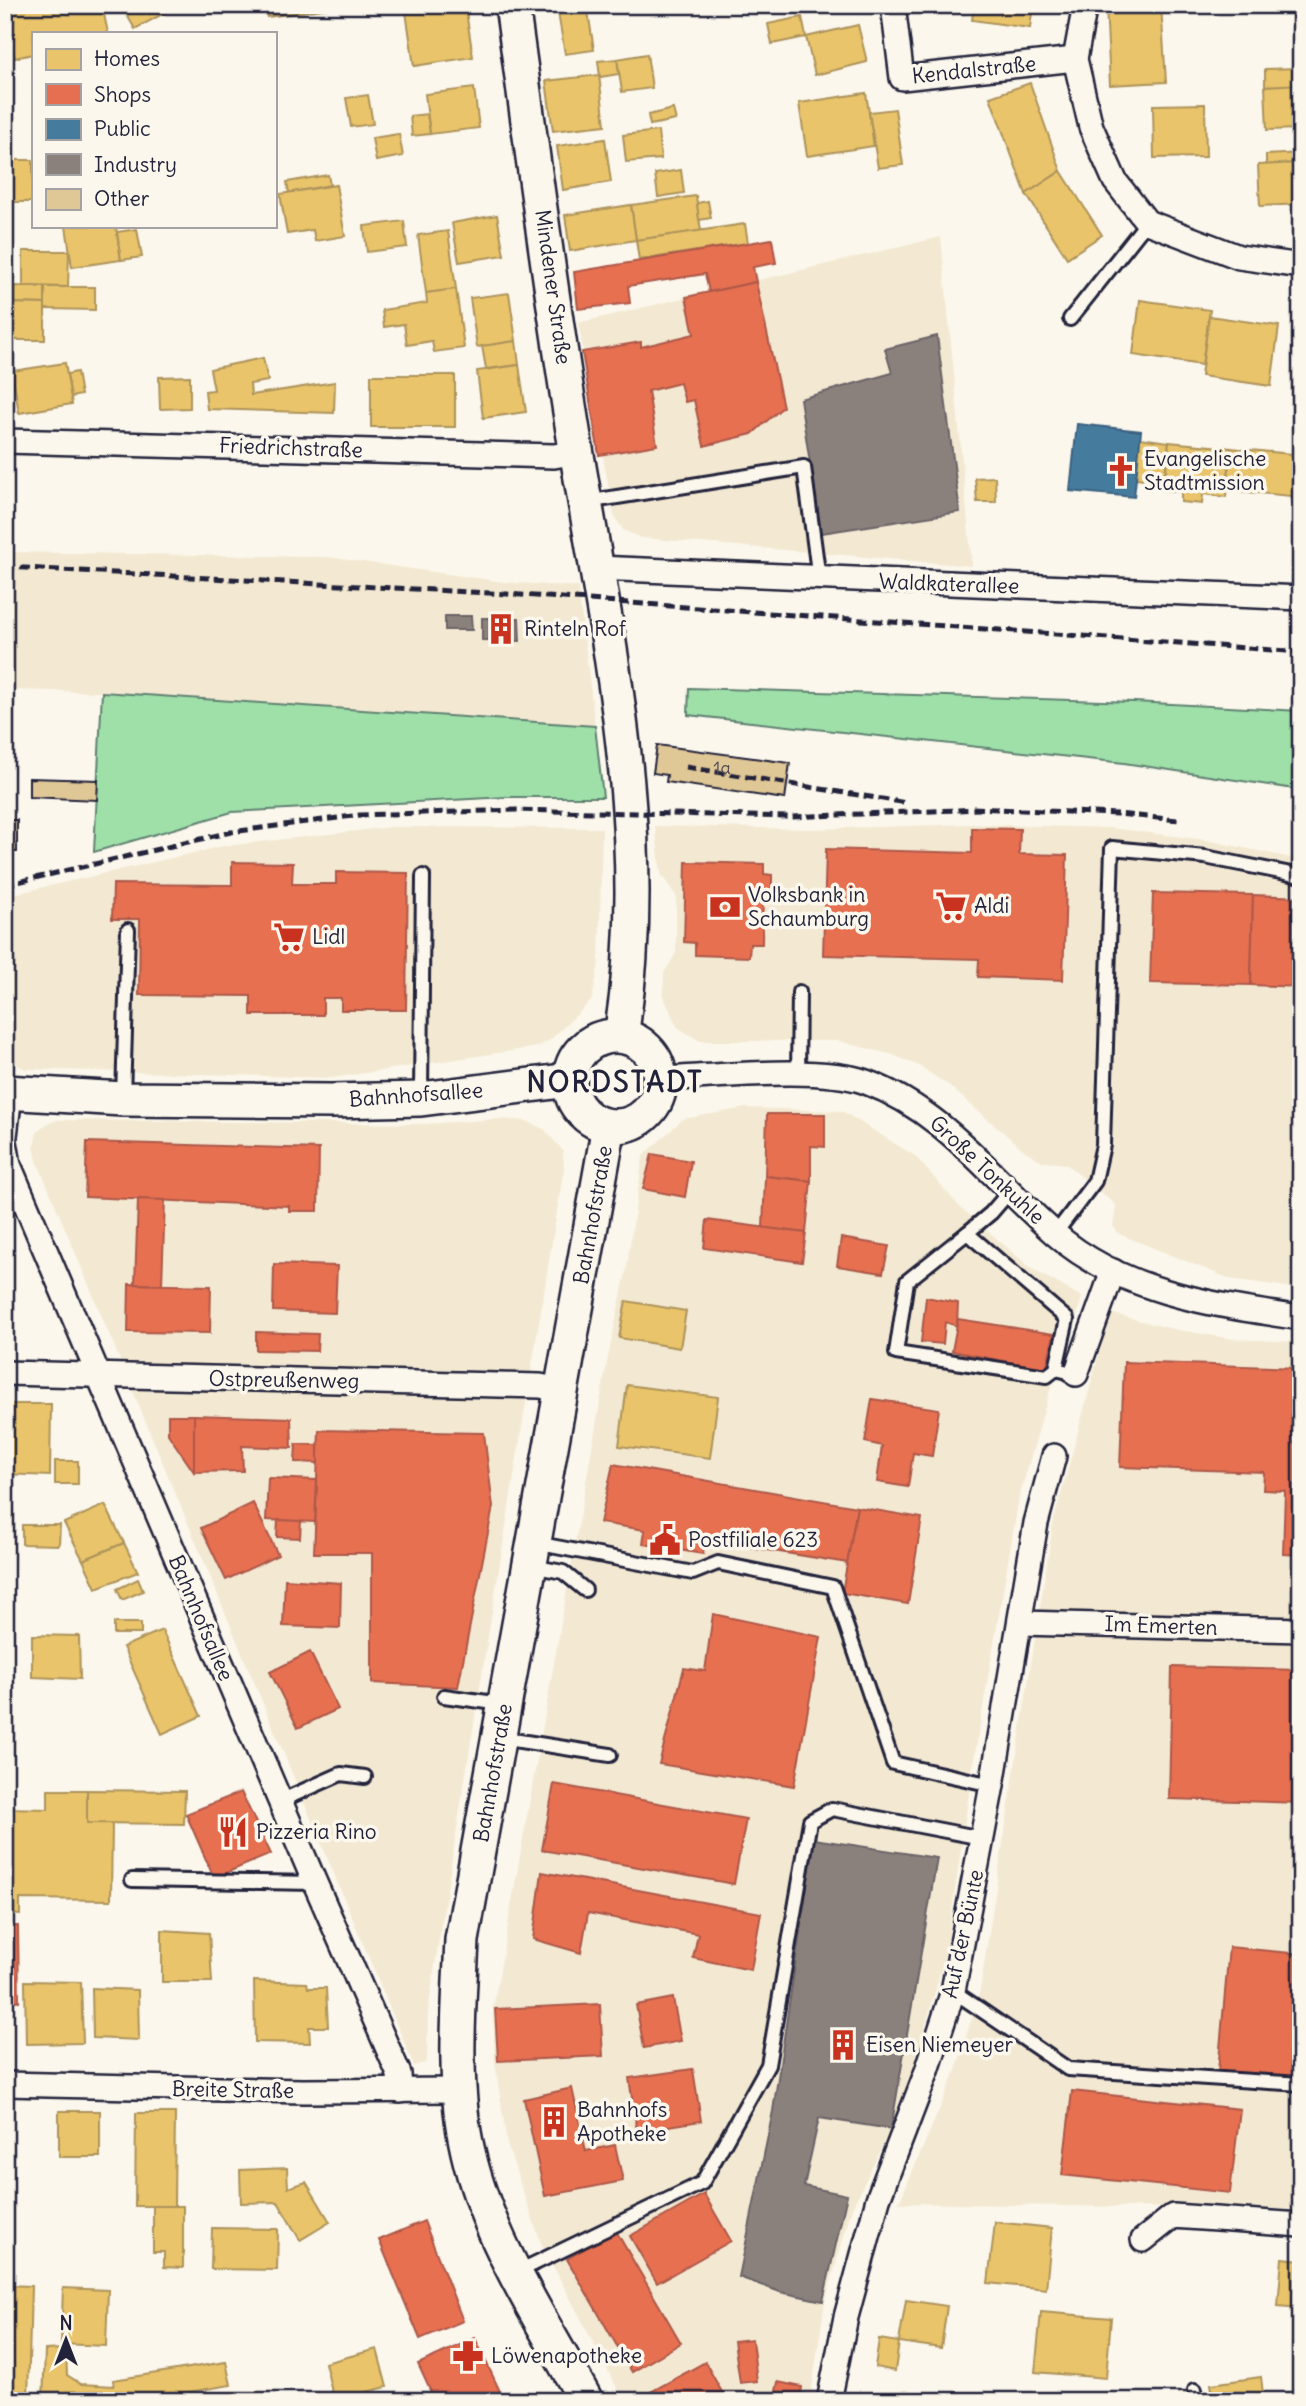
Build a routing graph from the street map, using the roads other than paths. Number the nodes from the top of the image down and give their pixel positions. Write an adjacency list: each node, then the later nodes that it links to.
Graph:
1 (512, 5): 9 (main road, Mindener Straße)
2 (893, 5): 4 (street, Kendalstraße)
3 (1085, 5): 4 (street)
4 (1076, 59): 5 (street)
5 (1147, 222): 6 (street); 7 (lane)
6 (1301, 266)
7 (1070, 319)
8 (5, 441): 9 (street, Friedrichstraße)
9 (577, 452): 10 (main road, Mindener Straße)
10 (586, 502): 11 (main road, Mindener Straße); 12 (lane)
11 (597, 568): 12 (street, Waldkaterallee); 18 (main road)
12 (819, 579): 13 (street, Waldkaterallee)
13 (1301, 598)
14 (423, 876): 24 (lane)
15 (1301, 876): 30 (lane)
16 (128, 930): 23 (lane)
17 (799, 992): 19 (lane)
18 (621, 1036): 20 (main road); 21 (main road)
19 (798, 1074): 20 (street, Große Tonkuhle); 28 (street, Große Tonkuhle)
20 (661, 1079): 25 (main road)
21 (570, 1080): 24 (main road, Bahnhofsallee); 25 (main road)
22 (7, 1093): 23 (main road, Bahnhofsallee); 26 (street, Bahnhofsallee)
23 (123, 1099): 24 (main road, Bahnhofsallee)
24 (421, 1099)
25 (609, 1126): 36 (main road, Bahnhofstraße)
26 (5, 1136)
27 (5, 1142): 35 (street, Bahnhofsallee)
28 (1010, 1191): 29 (lane); 30 (street, Große Tonkuhle)
29 (967, 1233): 33 (lane); 33 (lane)
30 (1055, 1234): 31 (street, Große Tonkuhle)
31 (1113, 1271): 32 (street, Große Tonkuhle); 33 (street)
32 (1301, 1318)
33 (1066, 1372)
34 (5, 1373): 35 (street, Ostpreußenweg)
35 (97, 1375): 36 (street, Ostpreußenweg); 48 (street, Bahnhofsallee)
36 (562, 1390): 38 (main road, Bahnhofstraße)
37 (1054, 1456): 40 (street, Auf der Bünte)
38 (533, 1555): 39 (lane); 43 (main road, Bahnhofstraße); 47 (lane)
39 (585, 1590)
40 (1020, 1623): 41 (street, Im Emerten); 47 (street, Auf der Bünte)
41 (1301, 1630)
42 (444, 1696): 43 (lane)
43 (506, 1704): 44 (main road, Bahnhofstraße)
44 (499, 1738): 45 (lane); 55 (main road, Bahnhofstraße)
45 (610, 1755)
46 (365, 1777): 48 (lane)
47 (992, 1785): 49 (street, Auf der Bünte)
48 (280, 1801): 51 (street, Bahnhofsallee)
49 (982, 1838): 52 (street, Auf der Bünte); 59 (lane)
50 (132, 1880): 51 (lane)
51 (314, 1883): 56 (street, Bahnhofsallee)
52 (953, 1991): 54 (lane); 61 (street, Auf der Bünte)
53 (5, 2084): 56 (street, Breite Straße)
54 (1301, 2084)
55 (460, 2090): 56 (street, Breite Straße); 59 (main road, Bahnhofstraße)
56 (400, 2091)
57 (1301, 2225): 58 (street)
58 (1143, 2240)
59 (516, 2272): 60 (main road, Bahnhofstraße)
60 (586, 2401)
61 (829, 2401)

